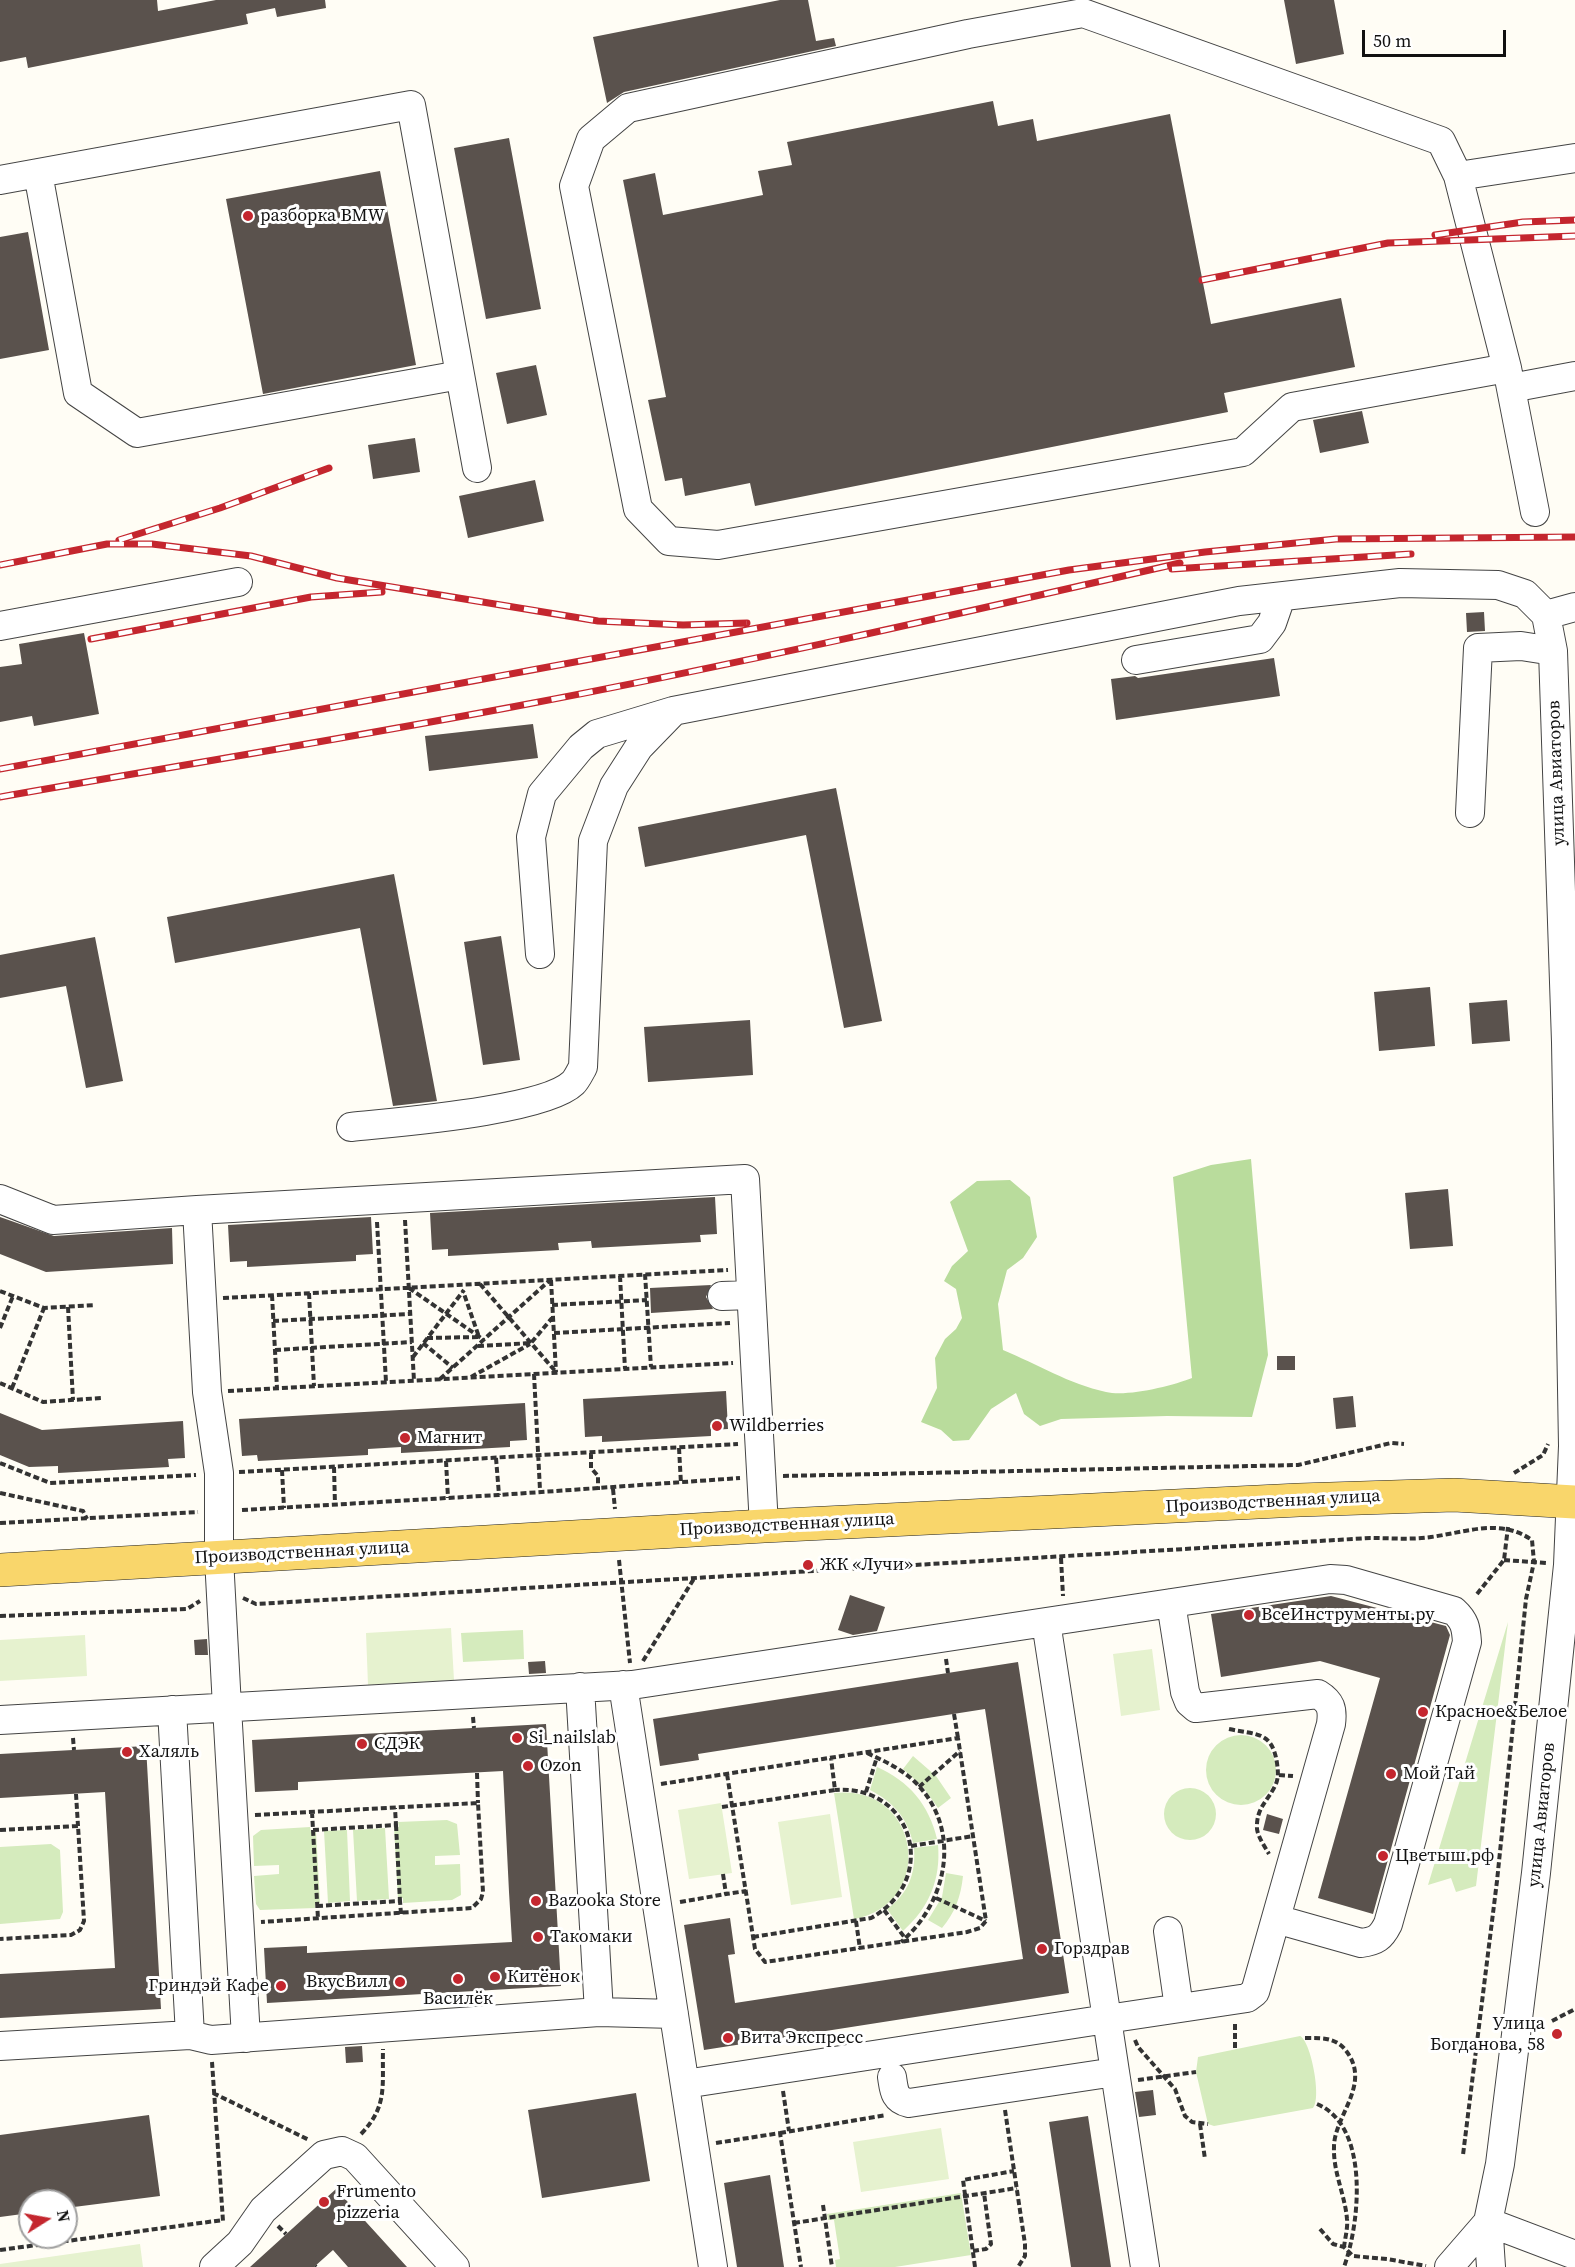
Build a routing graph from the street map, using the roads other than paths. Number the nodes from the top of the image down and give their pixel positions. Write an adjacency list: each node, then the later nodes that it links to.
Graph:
1 (1575, 158): 3 (street)
2 (38, 173): 4 (street); 5 (street); 5 (street)
3 (1458, 176): 7 (street); 7 (street)
4 (0, 180)
5 (460, 375): 8 (street)
6 (1575, 376): 7 (street)
7 (1509, 378): 9 (street)
8 (477, 468)
9 (1535, 512)
10 (238, 582): 14 (street)
11 (1281, 597): 13 (street); 16 (street); 17 (street)
12 (1575, 607): 13 (street)
13 (1546, 615): 15 (street, улица Авиаторов)
14 (0, 626)
15 (1552, 651): 18 (street, улица Авиаторов); 19 (street)
16 (1137, 660)
17 (673, 711): 20 (street); 22 (street)
18 (1566, 783): 21 (street, улица Авиаторов)
19 (1470, 813)
20 (540, 954)
21 (1571, 1042): 26 (street, улица Авиаторов)
22 (351, 1127)
23 (0, 1199): 24 (street)
24 (197, 1210): 25 (street); 30 (street)
25 (750, 1282): 27 (street); 29 (street)
26 (1572, 1285): 28 (street, улица Авиаторов)
27 (722, 1296)
28 (1572, 1501): 29 (main road, Производственная улица); 51 (street, улица Авиаторов)
29 (764, 1526): 30 (main road, Производственная улица)
30 (219, 1558): 31 (main road, Производственная улица); 36 (street)
31 (0, 1570)
32 (1171, 1603): 33 (street); 39 (street); 39 (street)
33 (1054, 1612): 34 (street); 44 (street)
34 (629, 1683): 35 (street); 43 (street)
35 (580, 1687): 36 (street); 42 (street)
36 (227, 1707): 37 (street); 46 (street)
37 (172, 1710): 38 (street); 45 (street)
38 (0, 1720)
39 (1276, 1919): 41 (street)
40 (1168, 1931): 41 (street)
41 (1179, 2008): 44 (street)
42 (598, 2012): 43 (street); 46 (street)
43 (674, 2014): 49 (street)
44 (1119, 2017): 48 (street); 49 (street)
45 (201, 2038): 46 (street); 47 (street)
46 (246, 2038)
47 (0, 2046)
48 (1116, 2077): 50 (street); 57 (street)
49 (685, 2084): 56 (street)
50 (896, 2089)
51 (1488, 2222): 52 (street); 53 (street, улица Авиаторов); 58 (street, улица Авиаторов)
52 (1575, 2255)
53 (1438, 2266)
54 (214, 2267): 55 (street)
55 (455, 2267)
56 (713, 2267)
57 (1145, 2267)
58 (1491, 2267)

